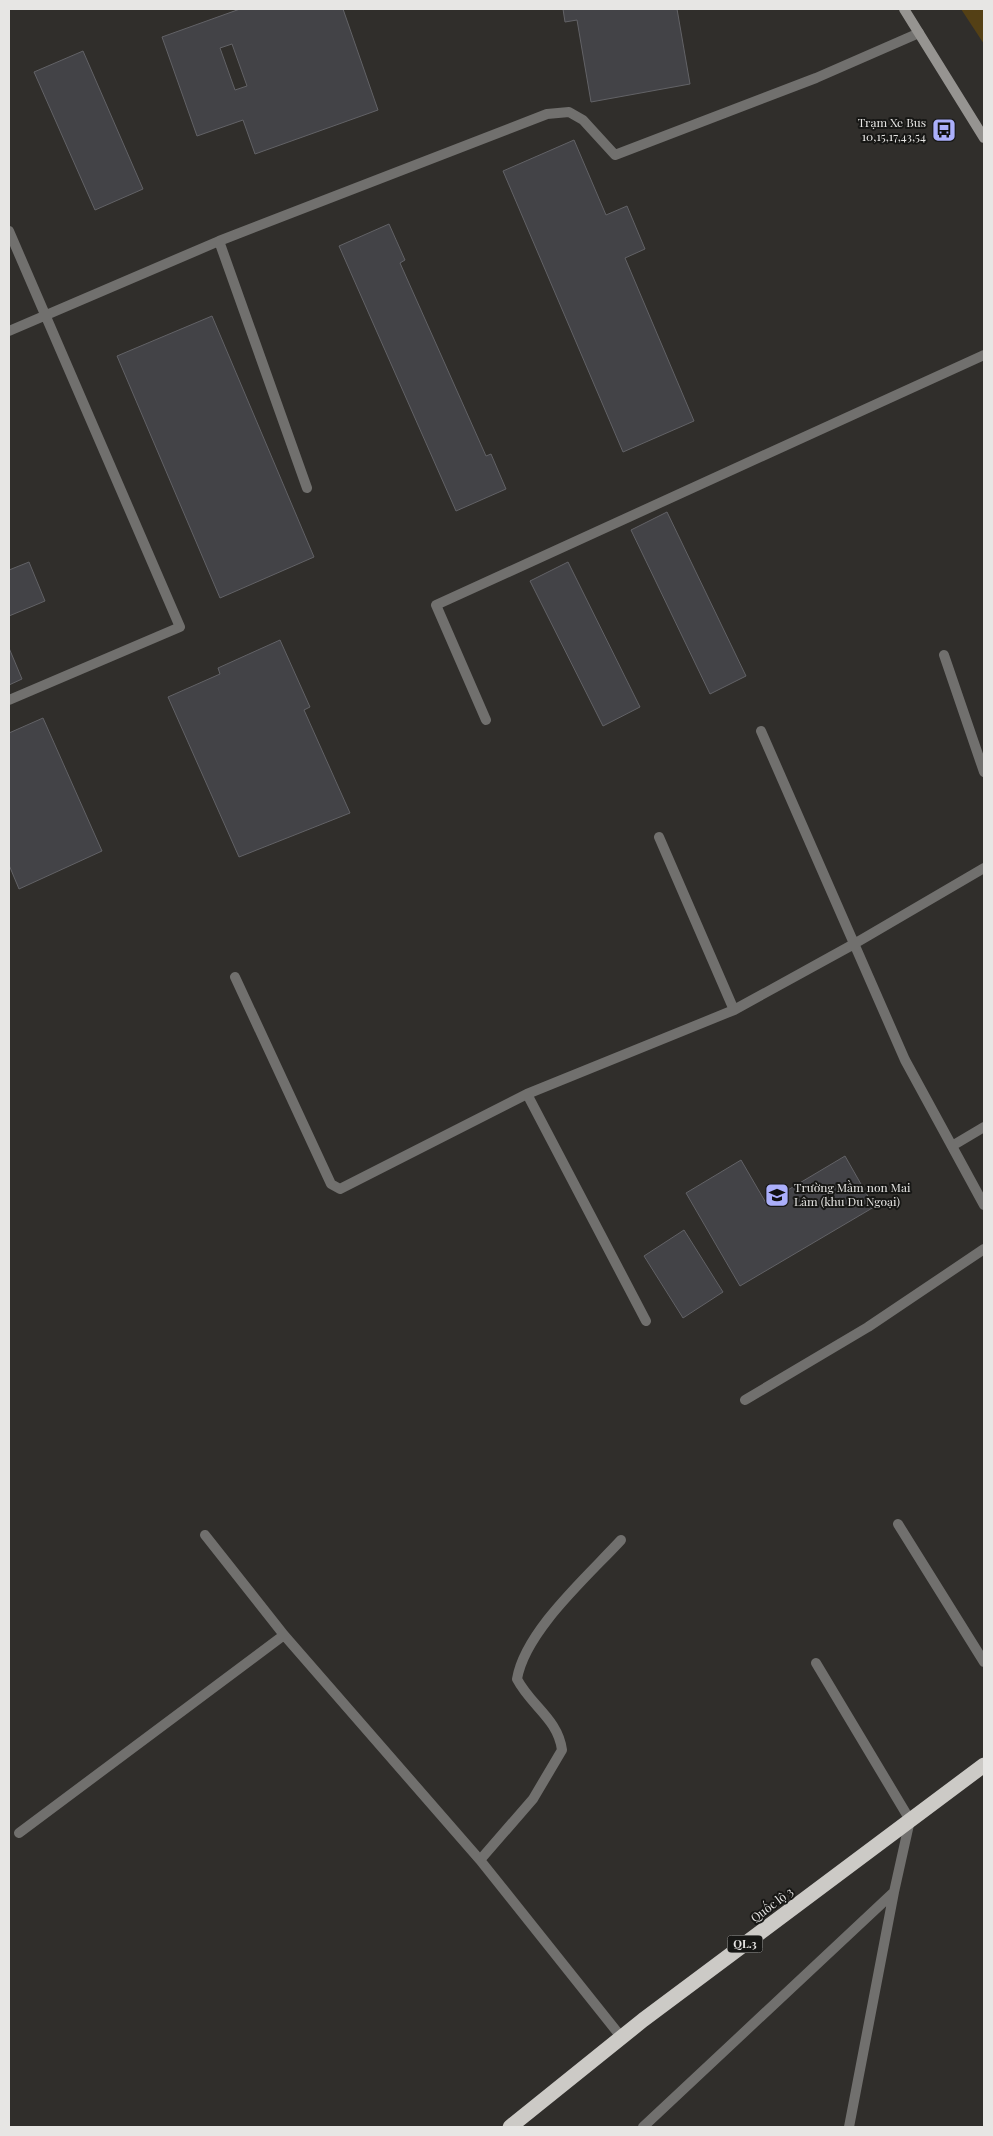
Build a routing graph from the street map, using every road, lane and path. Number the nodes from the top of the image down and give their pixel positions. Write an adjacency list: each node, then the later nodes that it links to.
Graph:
1 (904, 9): 2 (main road)
2 (919, 33): 3 (main road); 5 (street)
3 (984, 138)
4 (9, 231): 6 (street)
5 (219, 241): 6 (street); 9 (street)
6 (46, 315): 7 (street); 11 (street)
7 (9, 331)
8 (984, 355): 12 (street)
9 (307, 488)
10 (944, 654): 14 (street)
11 (9, 700)
12 (486, 720)
13 (761, 731): 17 (street)
14 (984, 772)
15 (659, 837): 19 (street)
16 (984, 868): 17 (street)
17 (854, 944): 19 (street); 22 (street)
18 (235, 977): 20 (street)
19 (734, 1010): 20 (street)
20 (527, 1094): 25 (street)
21 (984, 1127): 22 (street)
22 (952, 1146): 23 (street)
23 (984, 1205)
24 (984, 1249): 26 (street)
25 (646, 1321)
26 (745, 1400)
27 (898, 1524): 31 (street)
28 (205, 1534): 30 (street)
29 (621, 1540): 36 (street)
30 (284, 1635): 35 (street); 36 (street)
31 (984, 1662)
32 (816, 1663): 34 (street)
33 (984, 1765): 34 (highway, Quốc lộ 3 / QL.3)
34 (910, 1820): 37 (street); 38 (highway, Quốc lộ 3 / QL.3)
35 (19, 1833)
36 (480, 1860): 38 (street)
37 (894, 1892): 40 (street); 41 (street)
38 (622, 2038): 39 (highway, Quốc lộ 3 / QL.3)
39 (510, 2127)
40 (643, 2127)
41 (849, 2127)

